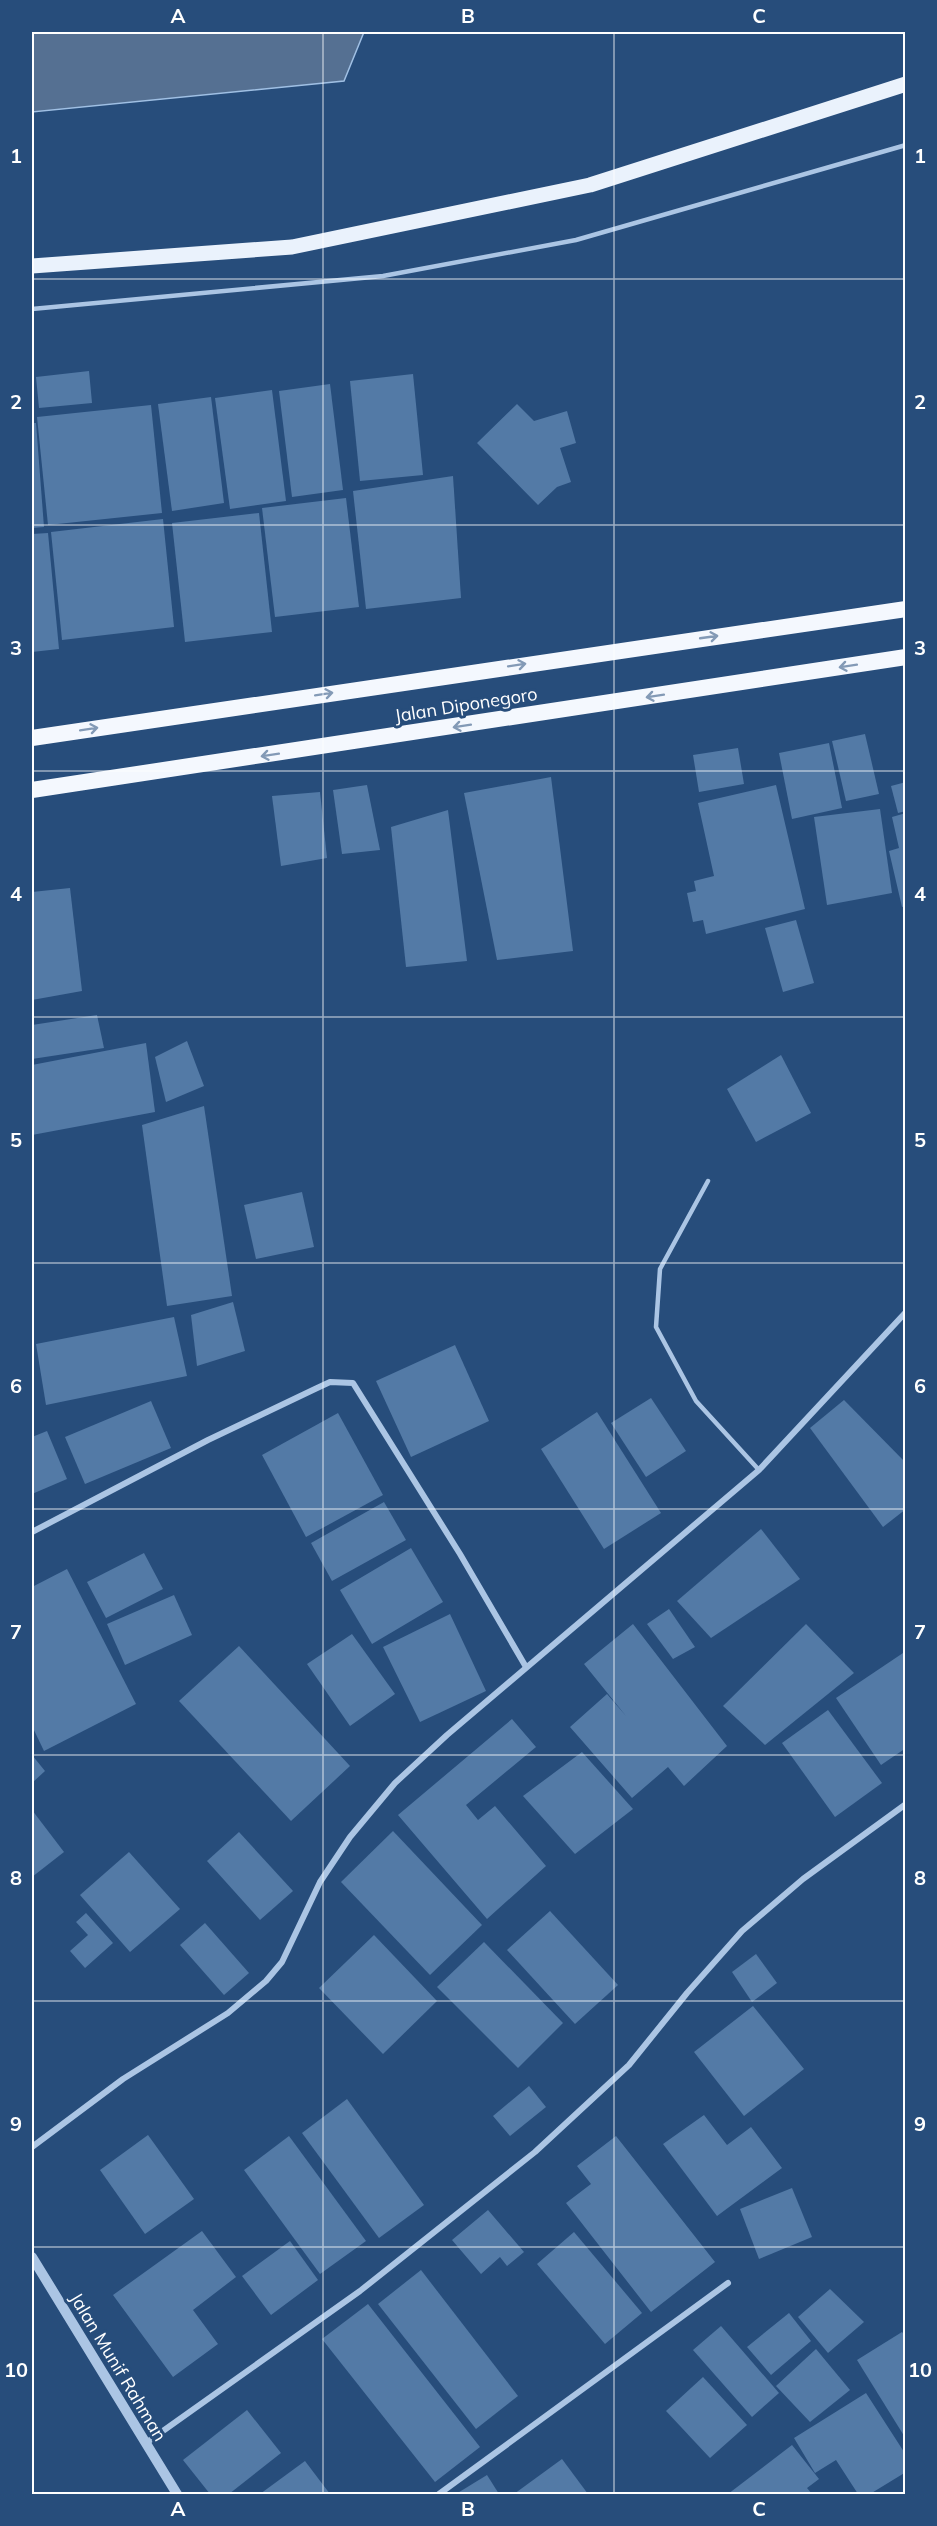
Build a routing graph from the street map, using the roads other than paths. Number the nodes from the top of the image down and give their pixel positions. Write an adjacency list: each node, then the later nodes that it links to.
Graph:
1 (906, 84): 3 (main road)
2 (906, 145): 4 (lane)
3 (32, 266)
4 (32, 309)
5 (906, 609): 7 (highway, Jalan Diponegoro, one-way to 5)
6 (906, 657): 8 (highway, Jalan Diponegoro, one-way to 8)
7 (32, 738)
8 (32, 790)
9 (708, 1181): 11 (lane)
10 (906, 1312): 11 (street)
11 (759, 1470): 13 (street)
12 (32, 1532): 13 (street)
13 (526, 1668): 15 (street)
14 (906, 1804): 18 (street)
15 (32, 2147)
16 (32, 2257): 18 (street, Jalan Munif Rahman)
17 (729, 2283): 20 (street)
18 (146, 2443): 19 (street, Jalan Munif Rahman)
19 (177, 2494)
20 (439, 2494)

